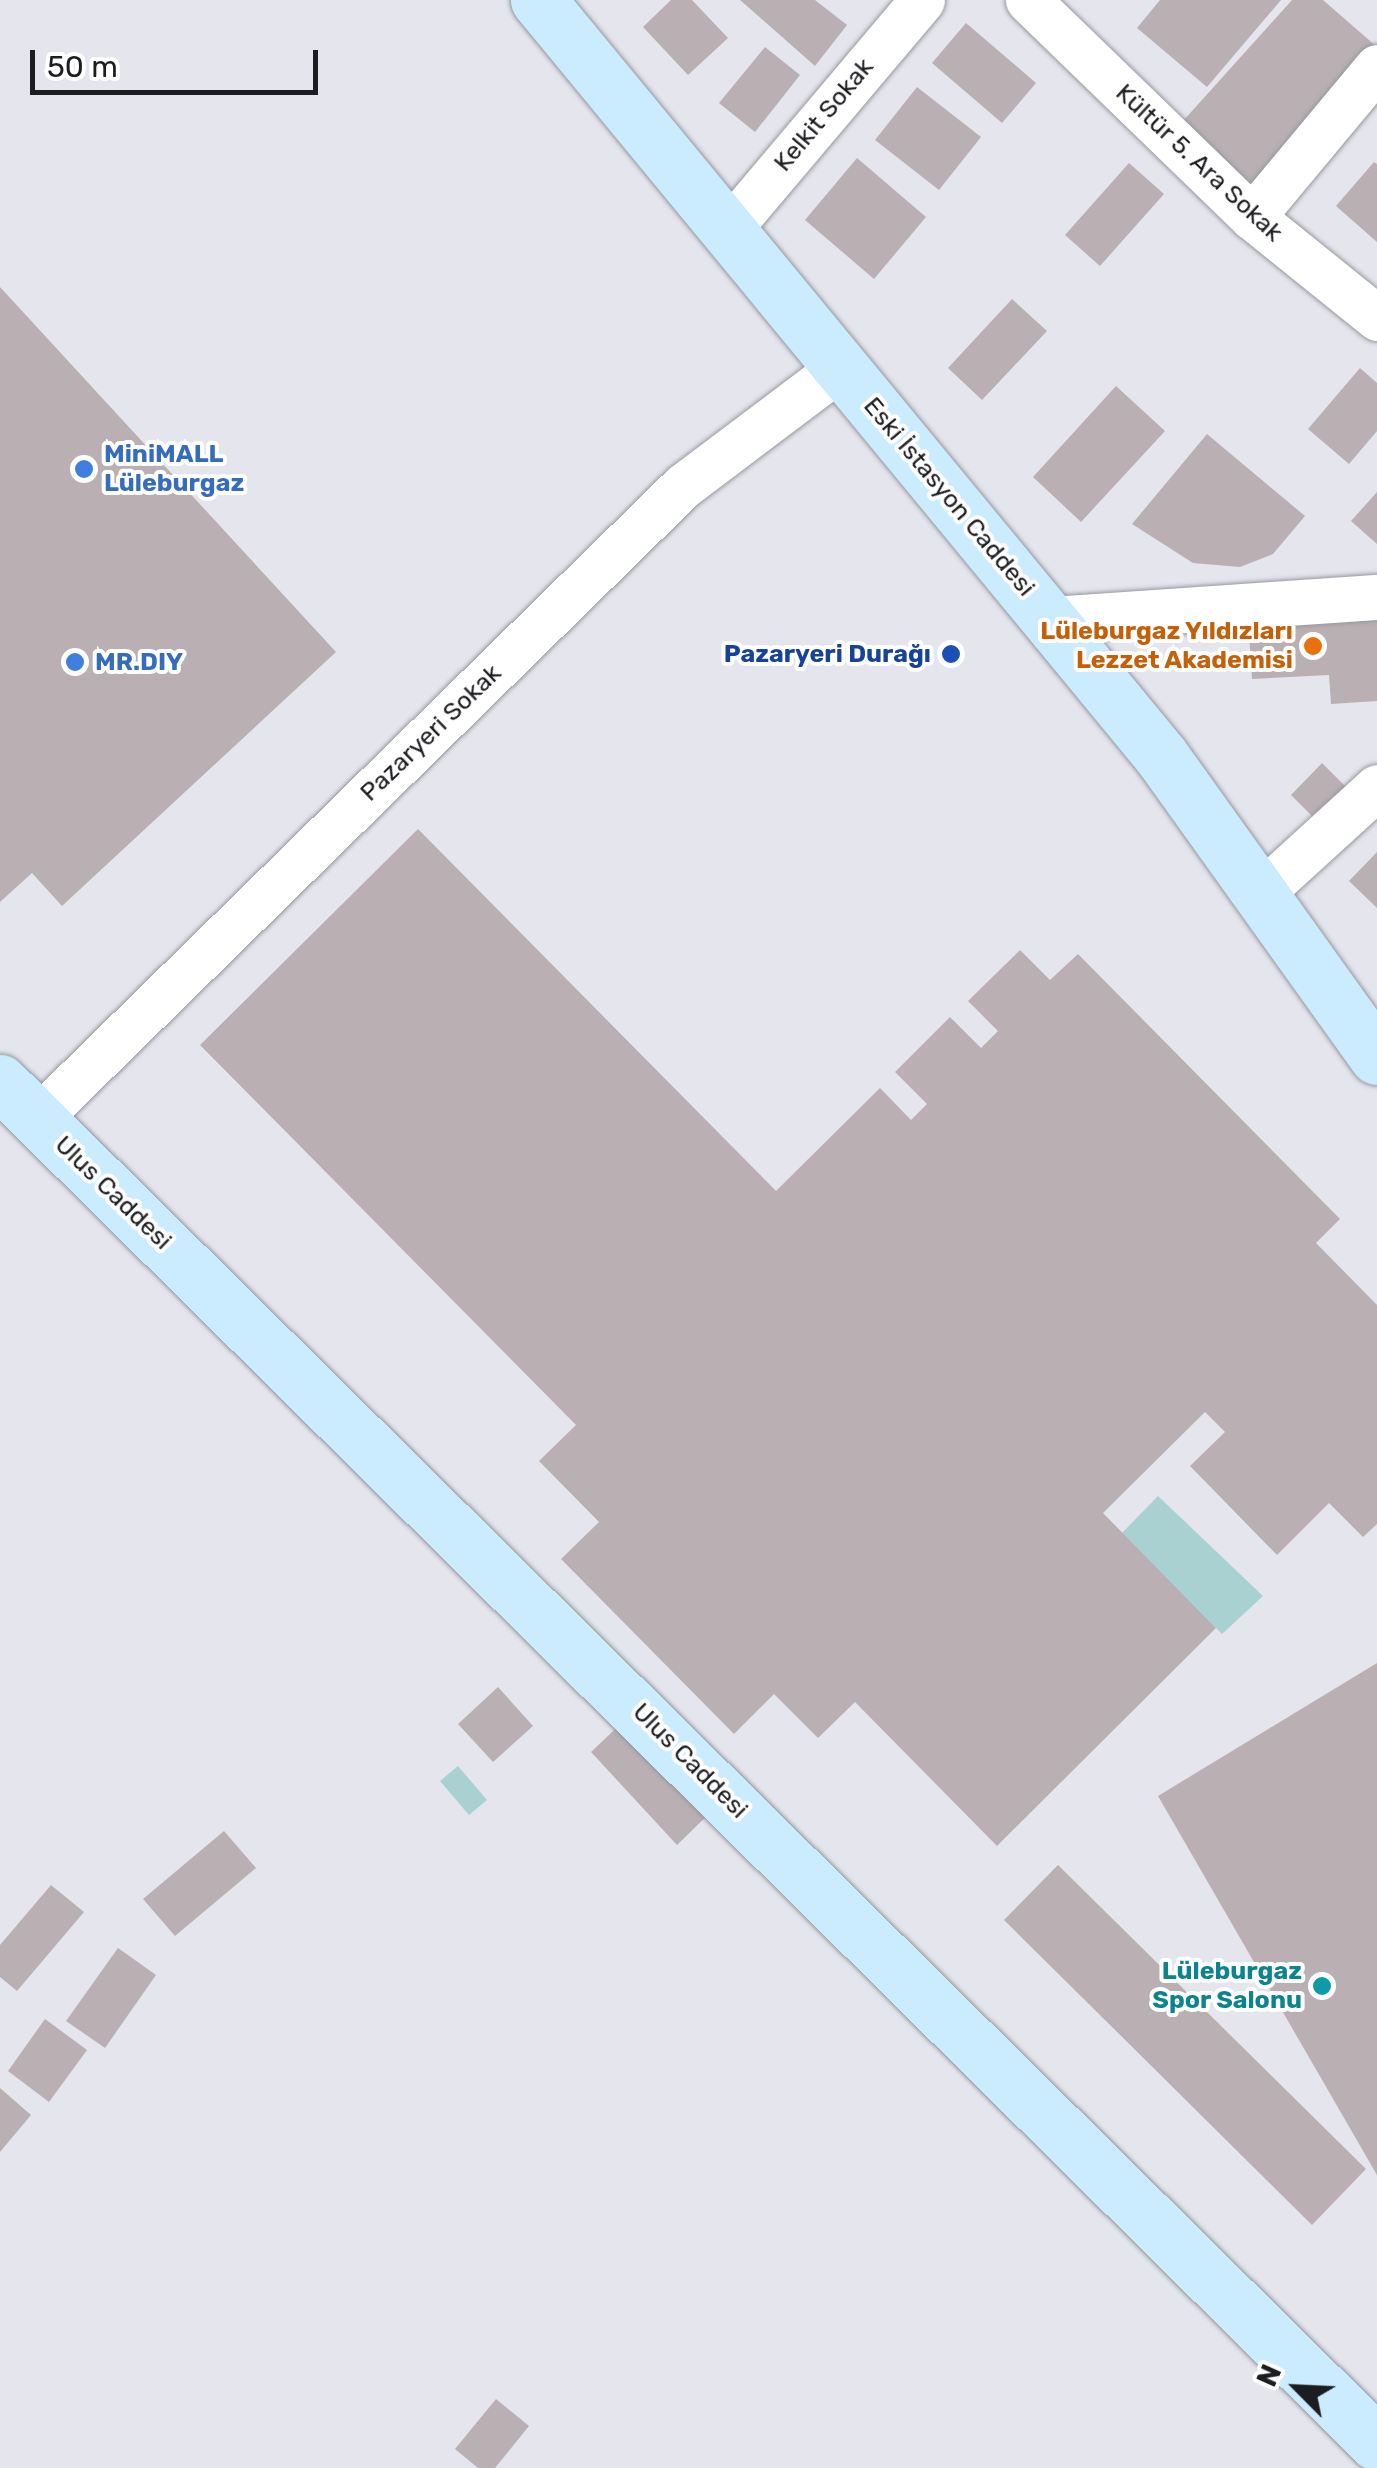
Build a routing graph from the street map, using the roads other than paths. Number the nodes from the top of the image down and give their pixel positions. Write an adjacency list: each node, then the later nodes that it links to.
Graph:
1 (538, 0): 6 (street, Eski İstasyon Caddesi)
2 (922, 0): 6 (street, Kelkit Sokak)
3 (1028, 0): 5 (street, Kültür 5. Ara Sokak)
4 (1377, 67): 5 (street)
5 (1252, 217): 7 (street, Kültür 5. Ara Sokak)
6 (726, 231): 8 (street, Eski İstasyon Caddesi)
7 (1377, 318)
8 (841, 366): 10 (street, Eski İstasyon Caddesi); 14 (street, Pazaryeri Sokak)
9 (1377, 598): 10 (street)
10 (1052, 619): 12 (street, Eski İstasyon Caddesi)
11 (1377, 787): 12 (street)
12 (1260, 893): 13 (street, Eski İstasyon Caddesi)
13 (1373, 1040)
14 (19, 1101): 15 (street, Ulus Caddesi)
15 (1377, 2443)

